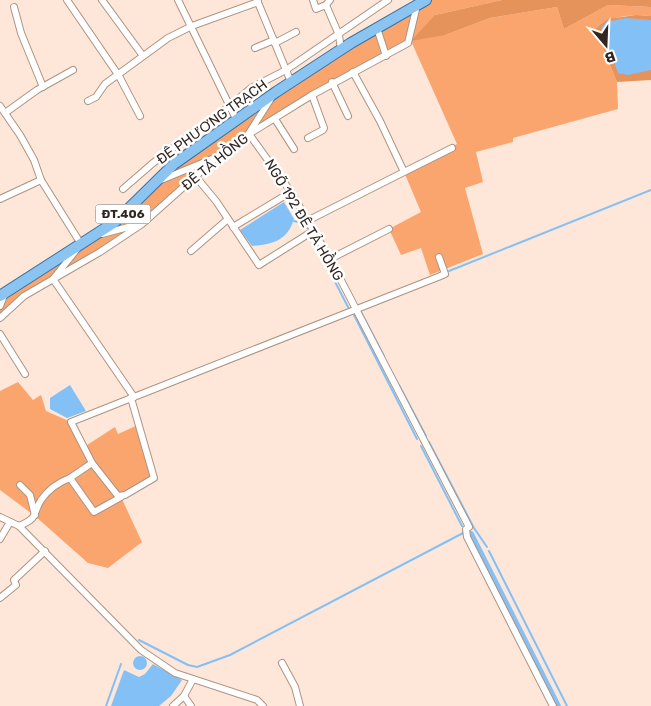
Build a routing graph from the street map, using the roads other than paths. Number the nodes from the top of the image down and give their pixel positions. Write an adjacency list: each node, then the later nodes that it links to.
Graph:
1 (67, 0): 22 (street)
2 (102, 0): 17 (street)
3 (178, 0): 10 (street)
4 (313, 0): 7 (street)
5 (388, 0): 13 (street)
6 (258, 1): 10 (street); 14 (street)
7 (328, 2): 13 (street)
8 (421, 2): 11 (main road, ĐÊ PHƯƠNG TRẠCH / ĐT.406); 18 (street, ĐÊ TẢ HỒNG)
9 (14, 8): 25 (street)
10 (192, 26): 17 (street); 30 (street)
11 (377, 28): 16 (main road, ĐÊ PHƯƠNG TRẠCH / ĐT.406); 18 (street)
12 (296, 32): 14 (street)
13 (338, 35): 16 (street); 20 (street)
14 (275, 42): 15 (street); 20 (street)
15 (255, 48)
16 (341, 50): 23 (main road, ĐÊ PHƯƠNG TRẠCH / ĐT.406)
17 (143, 56): 22 (street)
18 (386, 56): 21 (street, ĐÊ TẢ HỒNG)
19 (73, 70): 25 (street)
20 (286, 70): 23 (street); 30 (street)
21 (353, 72): 24 (street, ĐÊ TẢ HỒNG); 41 (street)
22 (119, 76): 28 (street); 32 (street)
23 (291, 82): 26 (main road, ĐÊ PHƯƠNG TRẠCH / ĐT.406)
24 (333, 83): 27 (street, ĐÊ TẢ HỒNG); 33 (street)
25 (44, 86): 31 (street)
26 (276, 92): 35 (main road, ĐÊ PHƯƠNG TRẠCH / ĐT.406); 36 (street)
27 (312, 95): 34 (street, ĐÊ TẢ HỒNG); 37 (street)
28 (88, 101)
29 (0, 106): 31 (street)
30 (230, 106): 35 (street); 45 (street)
31 (5, 113): 43 (street)
32 (140, 116)
33 (348, 116)
34 (275, 119): 36 (street, ĐÊ TẢ HỒNG); 39 (street)
35 (237, 121): 44 (main road, ĐÊ PHƯƠNG TRẠCH / ĐT.406)
36 (248, 134): 40 (street, ĐÊ TẢ HỒNG); 46 (street, NGÕ 192 ĐÊ TẢ HỒNG)
37 (308, 138)
38 (452, 148): 41 (street)
39 (294, 149)
40 (216, 158): 42 (street, ĐÊ TẢ HỒNG); 44 (street)
41 (404, 172): 49 (street)
42 (196, 177): 48 (street); 50 (street, ĐÊ TẢ HỒNG)
43 (42, 180): 47 (street); 55 (street)
44 (152, 183): 54 (main road, ĐÊ PHƯƠNG TRẠCH / ĐT.406)
45 (123, 189)
46 (291, 192): 49 (street, NGÕ 192 ĐÊ TẢ HỒNG); 51 (street)
47 (0, 199)
48 (228, 219): 51 (street); 56 (street)
49 (307, 220): 53 (street, NGÕ 192 ĐÊ TẢ HỒNG)
50 (142, 224): 54 (street); 59 (street, ĐÊ TẢ HỒNG)
51 (233, 227): 53 (street)
52 (389, 229): 58 (street)
53 (312, 231): 58 (street, NGÕ 192 ĐÊ TẢ HỒNG)
54 (91, 237): 55 (main road, ĐÊ PHƯƠNG TRẠCH / ĐT.406)
55 (80, 244): 59 (street); 60 (main road, ĐÊ PHƯƠNG TRẠCH / ĐT.406)
56 (191, 250)
57 (439, 258): 62 (street)
58 (330, 259): 62 (street, NGÕ 192 ĐÊ TẢ HỒNG)
59 (53, 279): 63 (street, ĐÊ TẢ HỒNG); 66 (street)
60 (2, 295): 61 (street)
61 (0, 306)
62 (357, 308): 66 (street); 85 (street, NGÕ 192 ĐÊ TẢ HỒNG)
63 (0, 318)
64 (0, 334): 65 (street)
65 (25, 374)
66 (132, 397): 67 (street); 70 (street)
67 (92, 463): 68 (street); 70 (street)
68 (70, 478): 70 (street); 71 (street)
69 (20, 485): 71 (street)
70 (121, 497)
71 (35, 516): 74 (street)
72 (0, 517): 73 (street)
73 (10, 522): 74 (street); 75 (street)
74 (20, 526): 76 (street)
75 (0, 539)
76 (45, 551): 77 (street); 79 (street)
77 (0, 598)
78 (282, 663): 84 (street)
79 (193, 679): 80 (street); 83 (street)
80 (184, 696): 81 (street); 82 (street)
81 (173, 706)
82 (191, 706)
83 (263, 706)
84 (300, 706)
85 (553, 706)

